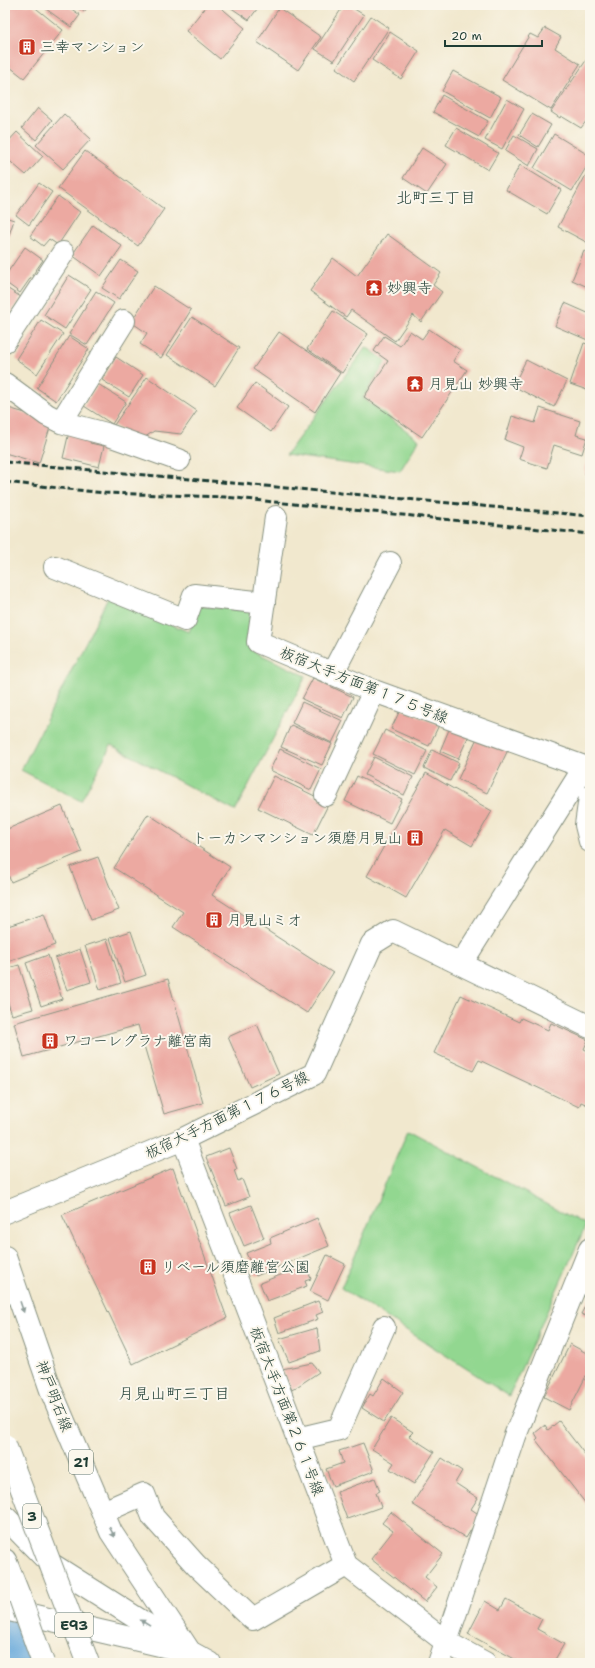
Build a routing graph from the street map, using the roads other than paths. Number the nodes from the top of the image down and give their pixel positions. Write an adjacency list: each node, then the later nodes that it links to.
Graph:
1 (63, 253): 3 (main road)
2 (124, 321): 5 (main road)
3 (5, 341)
4 (5, 384): 5 (main road)
5 (61, 422): 6 (main road)
6 (179, 460)
7 (276, 517): 10 (main road, 板宿大手方面第１７５号線)
8 (390, 563): 11 (main road)
9 (55, 567): 10 (main road)
10 (264, 603): 11 (main road, 板宿大手方面第１７５号線)
11 (332, 674): 12 (main road, 板宿大手方面第１７５号線)
12 (374, 691): 13 (main road, 板宿大手方面第１７５号線); 14 (main road)
13 (587, 769): 17 (main road)
14 (326, 795)
15 (590, 797): 16 (main road)
16 (590, 840)
17 (461, 964): 18 (main road, 板宿大手方面第１７６号線); 19 (main road, 板宿大手方面第１７６号線)
18 (590, 1027)
19 (183, 1139): 20 (main road, 板宿大手方面第１７６号線); 24 (main road, 板宿大手方面第２６１号線)
20 (5, 1212)
21 (590, 1249): 32 (main road)
22 (5, 1257): 26 (main road, 神戸明石線 / 21, one-way to 26)
23 (384, 1327): 24 (main road)
24 (298, 1439): 29 (main road, 板宿大手方面第２６１号線)
25 (5, 1445): 30 (main road, 3, bridge)
26 (103, 1512): 29 (main road); 33 (main road, 神戸明石線 / 21, one-way to 33)
27 (5, 1517): 33 (main road, one-way to 27)
28 (5, 1560): 31 (main road)
29 (346, 1565): 32 (main road)
30 (60, 1586): 35 (main road, E93, bridge)
31 (12, 1604): 33 (main road, 神戸明石線 / 21); 34 (main road, E93, bridge)
32 (446, 1642): 37 (main road); 38 (main road)
33 (189, 1657): 36 (main road, 神戸明石線 / 21)
34 (42, 1663)
35 (88, 1663)
36 (210, 1663)
37 (439, 1663)
38 (485, 1663)

